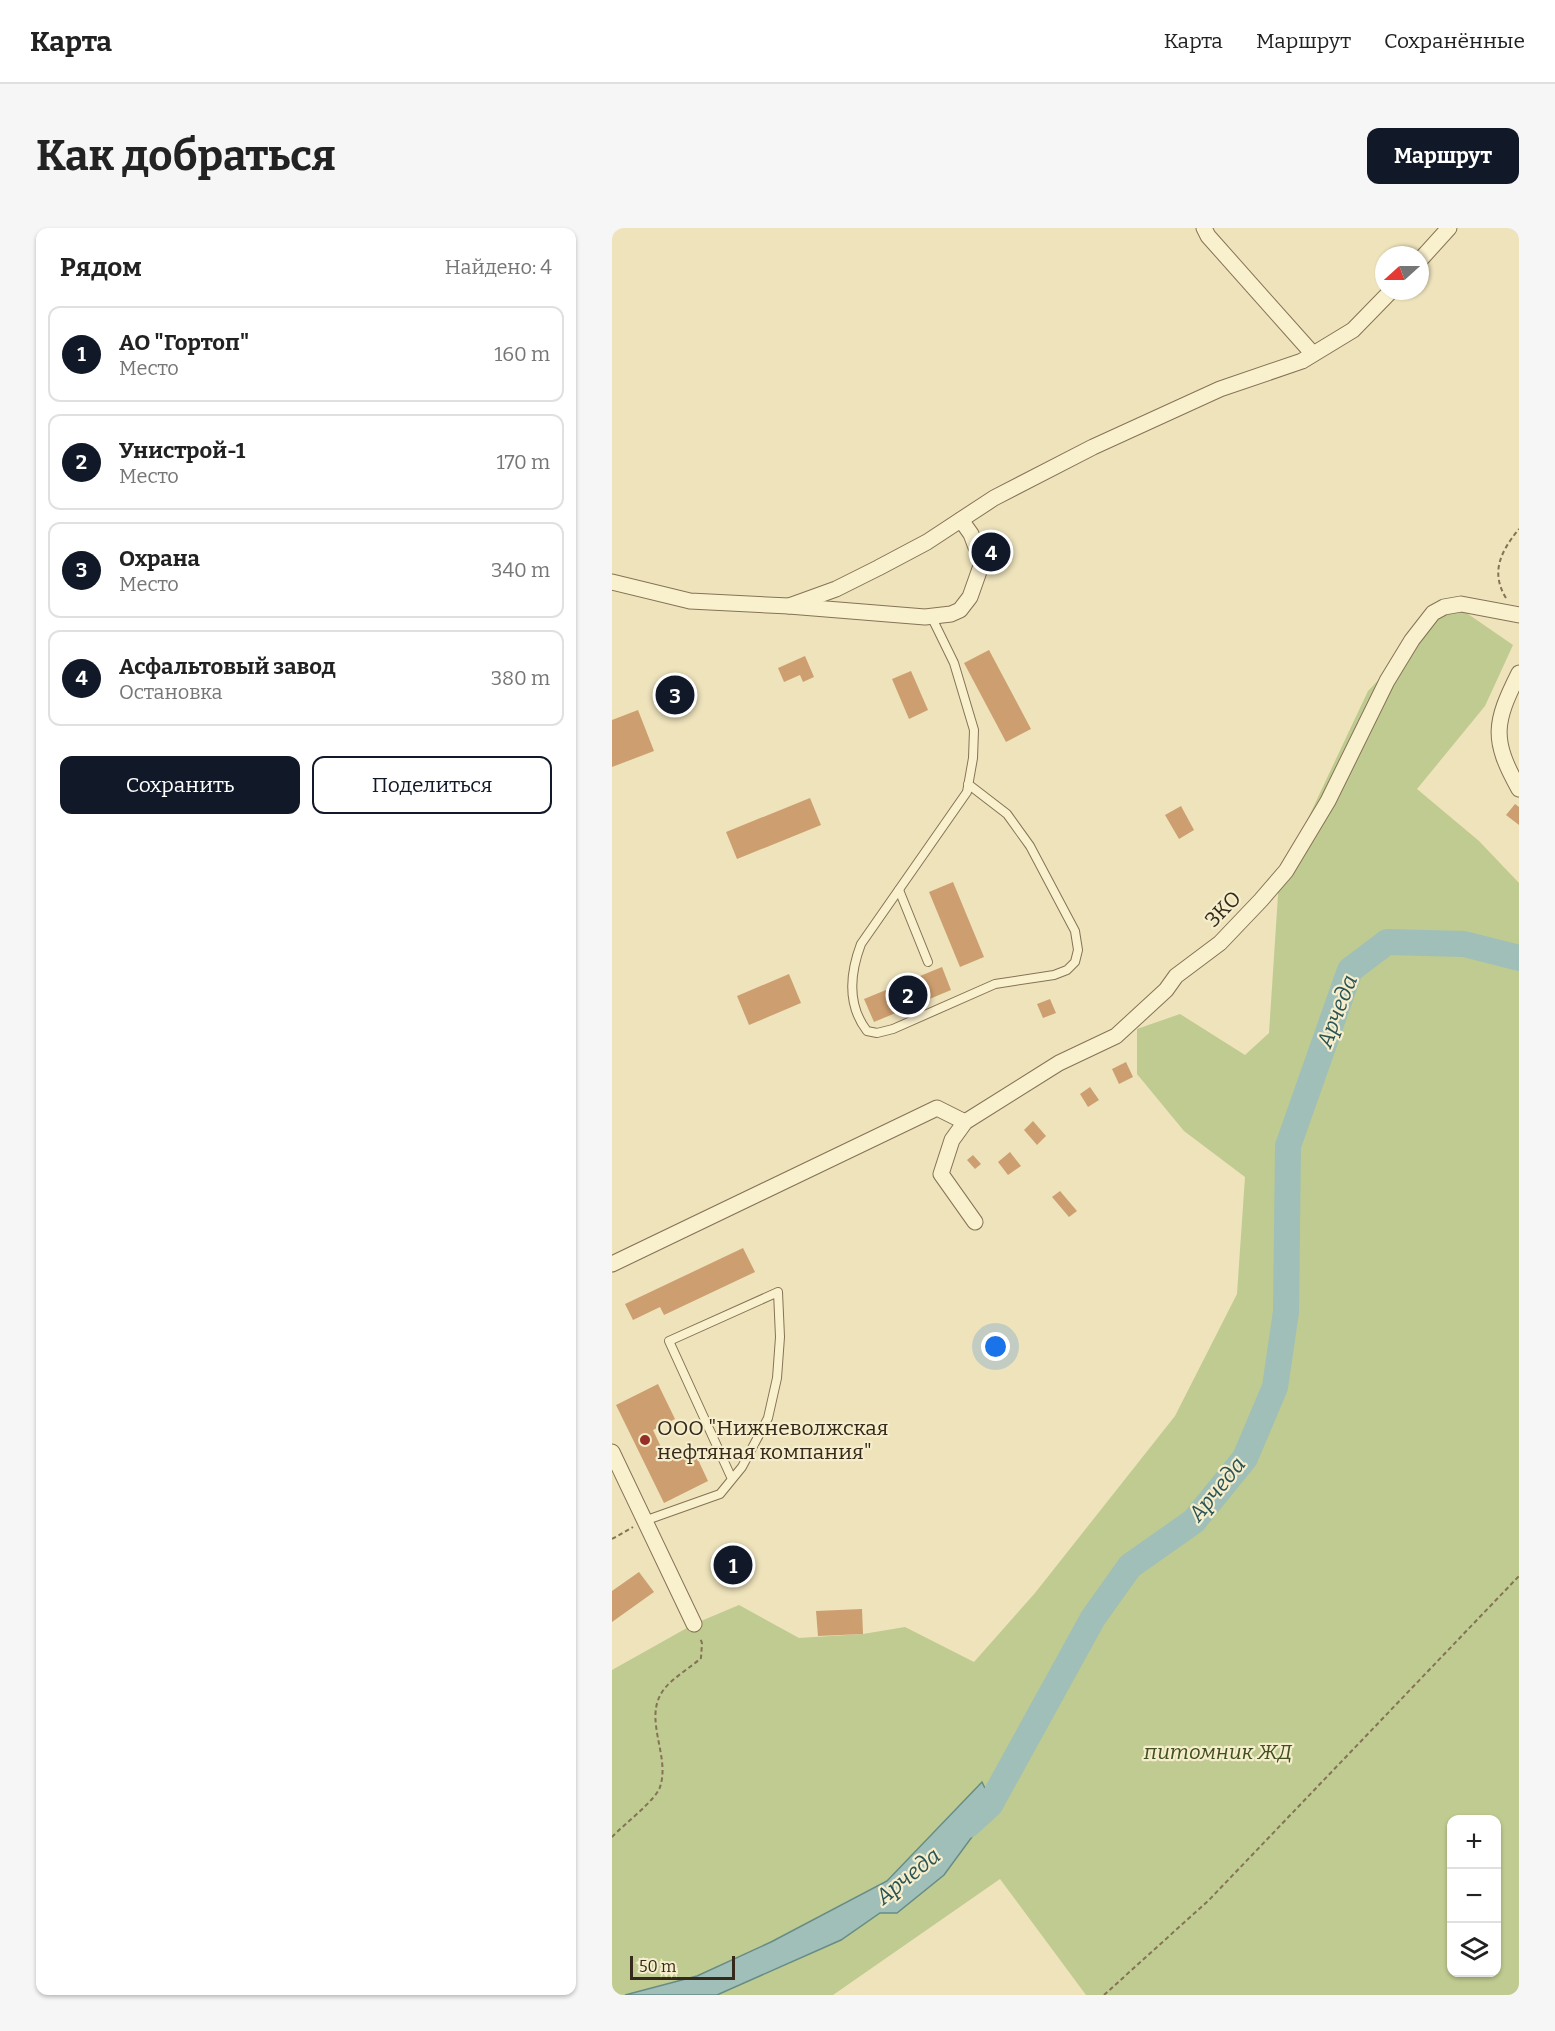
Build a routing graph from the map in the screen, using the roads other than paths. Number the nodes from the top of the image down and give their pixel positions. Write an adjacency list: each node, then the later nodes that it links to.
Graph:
1 (1204, 228): 5 (street)
2 (1449, 228): 3 (street)
3 (1429, 250)
4 (1382, 300): 5 (street)
5 (1313, 354): 6 (street)
6 (961, 520): 8 (street); 10 (street)
7 (612, 582): 8 (street)
8 (789, 606): 10 (street)
9 (1514, 610): 16 (street, ЗКО)
10 (932, 616): 12 (lane)
11 (1519, 673): 13 (street)
12 (968, 784): 14 (lane); 14 (lane)
13 (1519, 789)
14 (899, 890): 15 (lane)
15 (928, 962)
16 (964, 1122): 17 (street, ЗКО); 18 (street)
17 (975, 1222)
18 (612, 1264)
19 (612, 1452): 21 (street)
20 (732, 1479): 20 (lane); 21 (lane)
21 (644, 1521): 22 (street)
22 (694, 1624)

